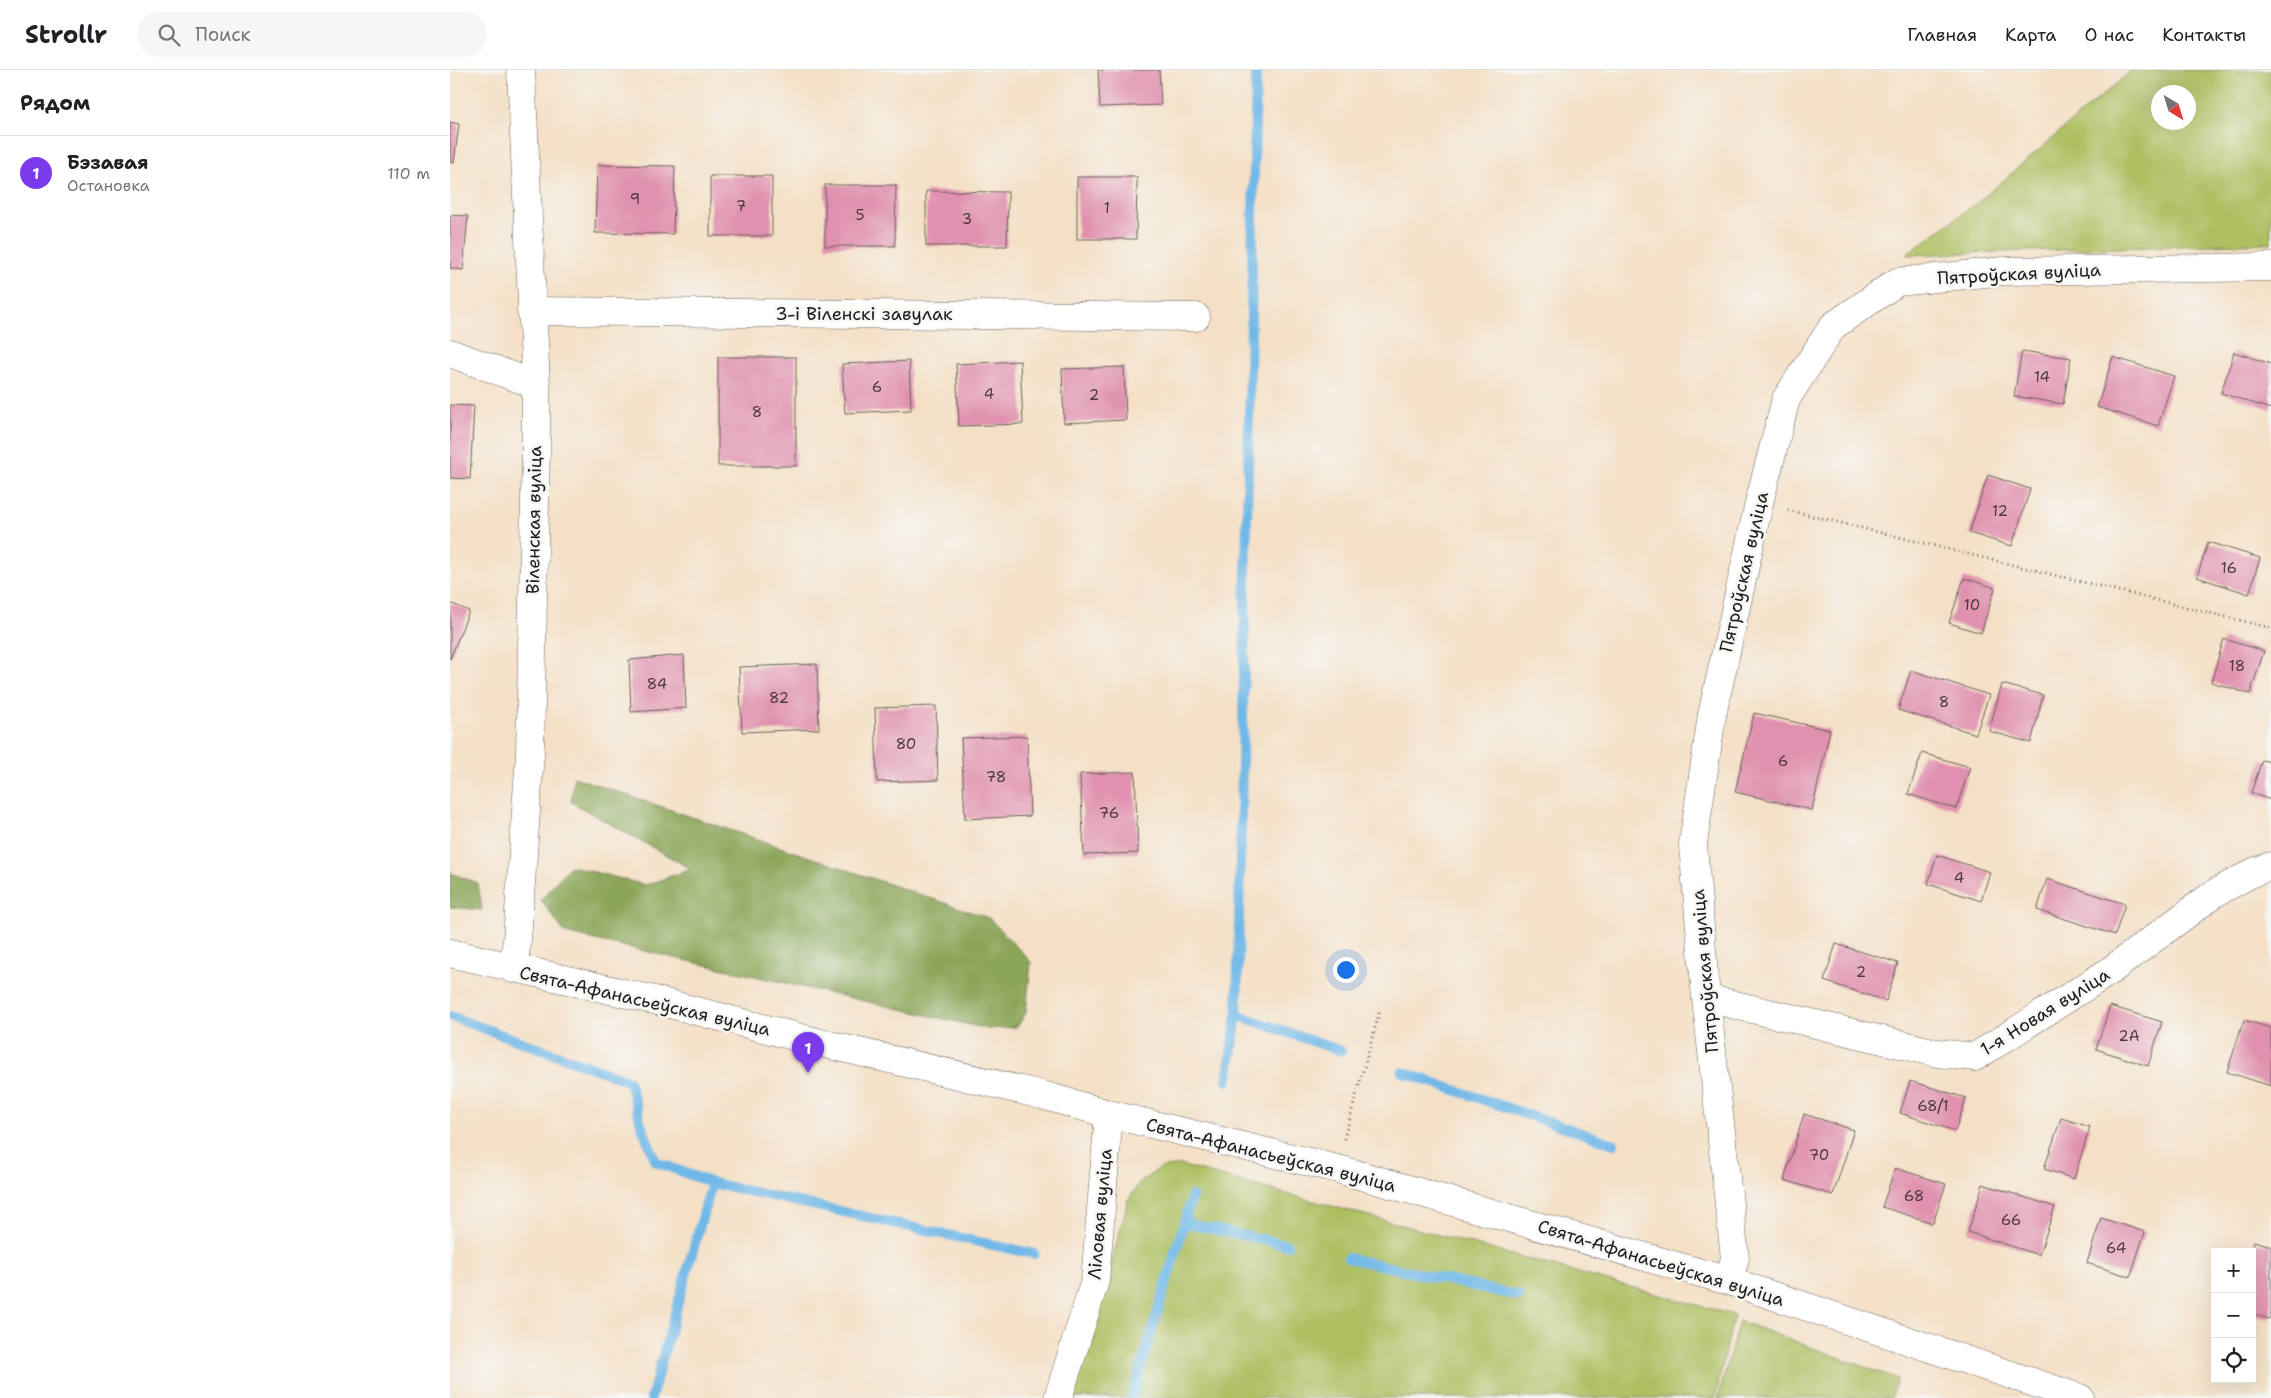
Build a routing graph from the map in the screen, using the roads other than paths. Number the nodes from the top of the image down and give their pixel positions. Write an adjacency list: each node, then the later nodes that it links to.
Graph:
1 (521, 70): 3 (street, Віленская вуліца)
2 (2271, 267): 10 (street, Пятроўская вуліца)
3 (531, 311): 4 (street, 3-і Віленскі завулак); 6 (street, Віленская вуліца)
4 (1196, 317)
5 (450, 353): 6 (street)
6 (536, 385): 9 (street, Віленская вуліца)
7 (2271, 866): 10 (street, 1-я Новая вуліца)
8 (450, 954): 9 (street, Свята-Афанасьеўская вуліца)
9 (512, 969): 11 (street, Свята-Афанасьеўская вуліца)
10 (1706, 998): 12 (street, Пятроўская вуліца)
11 (1109, 1114): 12 (street, Свята-Афанасьеўская вуліца); 13 (street, Ліловая вуліца)
12 (1729, 1281): 14 (street, Свята-Афанасьеўская вуліца)
13 (1058, 1398)
14 (2080, 1398)

